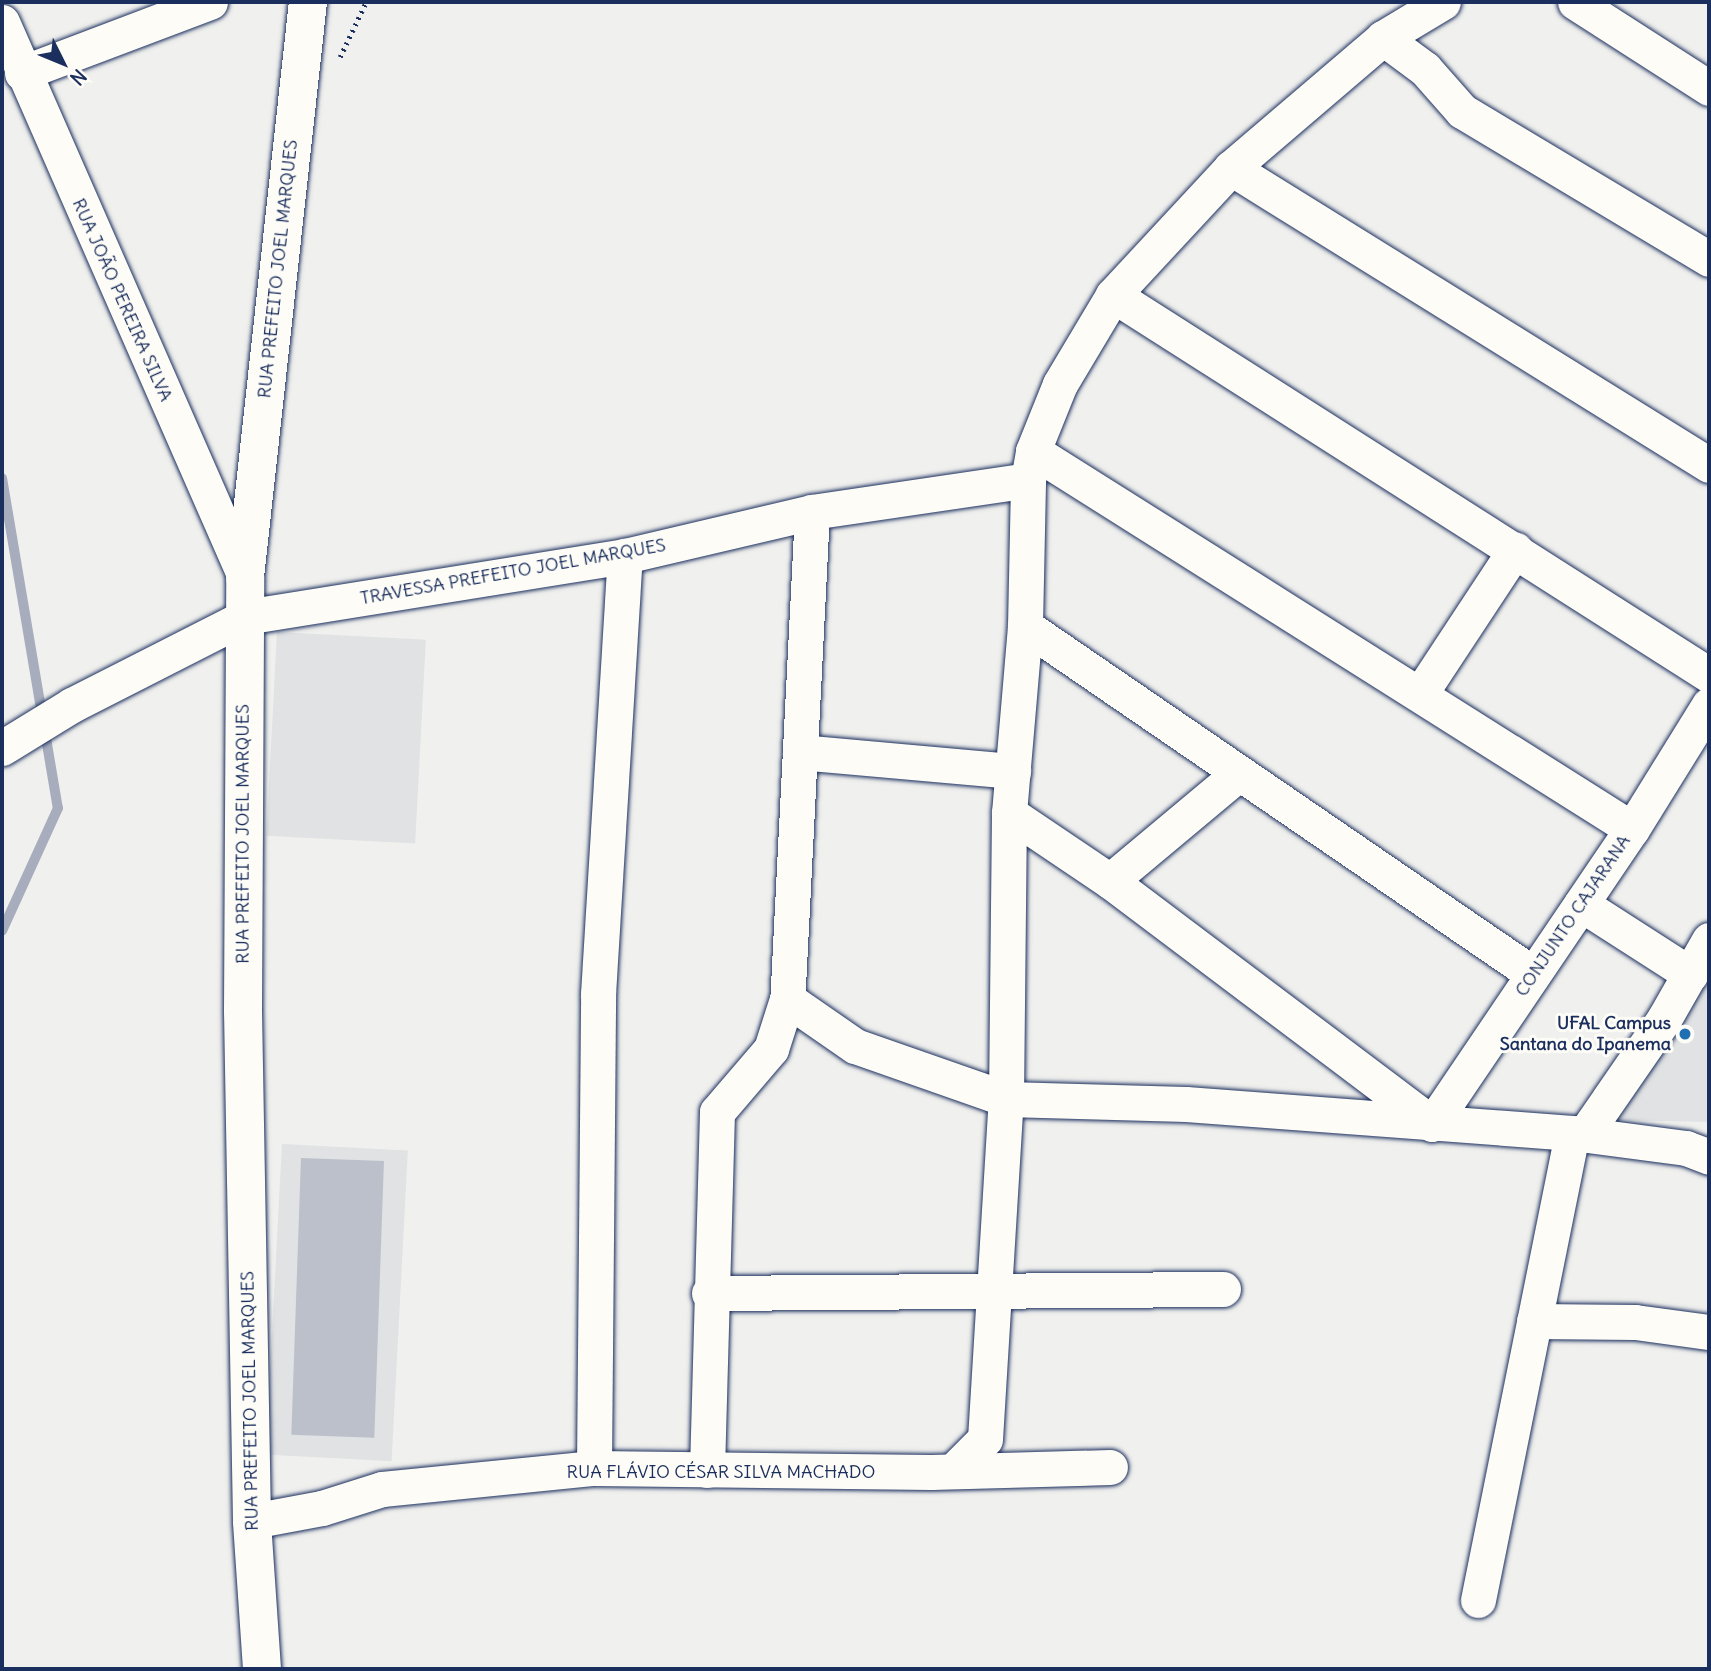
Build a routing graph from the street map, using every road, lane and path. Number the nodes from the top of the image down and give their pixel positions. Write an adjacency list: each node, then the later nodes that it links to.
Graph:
1 (210, 2): 7 (street)
2 (308, 2): 17 (street, RUA PREFEITO JOEL MARQUES)
3 (1443, 2): 6 (street)
4 (1575, 2): 8 (street)
5 (2, 22): 7 (street, RUA JOÃO PEREIRA SILVA)
6 (1383, 38): 9 (street); 10 (street)
7 (22, 73): 17 (street, RUA JOÃO PEREIRA SILVA)
8 (1709, 88)
9 (1231, 168): 11 (street); 13 (street)
10 (1709, 259)
11 (1113, 295): 12 (street); 15 (street)
12 (1030, 465): 14 (street, TRAVESSA PREFEITO JOEL MARQUES); 19 (street); 21 (street)
13 (1709, 466)
14 (812, 512): 16 (street, TRAVESSA PREFEITO JOEL MARQUES); 24 (street)
15 (1515, 550): 20 (street); 21 (street)
16 (625, 556): 18 (street, TRAVESSA PREFEITO JOEL MARQUES); 45 (street)
17 (245, 577): 18 (street, RUA PREFEITO JOEL MARQUES)
18 (245, 617): 23 (street, TRAVESSA PREFEITO JOEL MARQUES); 48 (street, RUA PREFEITO JOEL MARQUES)
19 (1025, 626): 25 (street); 26 (street)
20 (1709, 675)
21 (1420, 694): 28 (street)
22 (1709, 705): 28 (street, CONJUNTO CAJARANA)
23 (2, 748)
24 (800, 752): 25 (street); 34 (street)
25 (1013, 771): 27 (street)
26 (1239, 773): 29 (street); 32 (street)
27 (1009, 813): 29 (street); 35 (street)
28 (1632, 829): 30 (street, CONJUNTO CAJARANA)
29 (1110, 881): 36 (street)
30 (1581, 904): 32 (street, CONJUNTO CAJARANA); 33 (street)
31 (1709, 940): 33 (street)
32 (1533, 974): 36 (street, CONJUNTO CAJARANA)
33 (1690, 974): 37 (street)
34 (787, 999): 35 (street); 41 (street)
35 (1006, 1099): 36 (street); 39 (street)
36 (1433, 1124): 37 (street)
37 (1578, 1134): 38 (street); 42 (street)
38 (1709, 1157)
39 (994, 1288): 40 (street); 41 (street); 47 (street)
40 (1223, 1289)
41 (709, 1293): 46 (street)
42 (1534, 1321): 43 (street); 49 (street)
43 (1709, 1332)
44 (1110, 1467): 47 (street, RUA FLÁVIO CÉSAR SILVA MACHADO)
45 (594, 1468): 46 (street, RUA FLÁVIO CÉSAR SILVA MACHADO); 48 (street, RUA FLÁVIO CÉSAR SILVA MACHADO)
46 (706, 1469): 47 (street, RUA FLÁVIO CÉSAR SILVA MACHADO)
47 (955, 1469)
48 (252, 1521): 50 (street, RUA PREFEITO JOEL MARQUES)
49 (1478, 1600)
50 (262, 1669)

